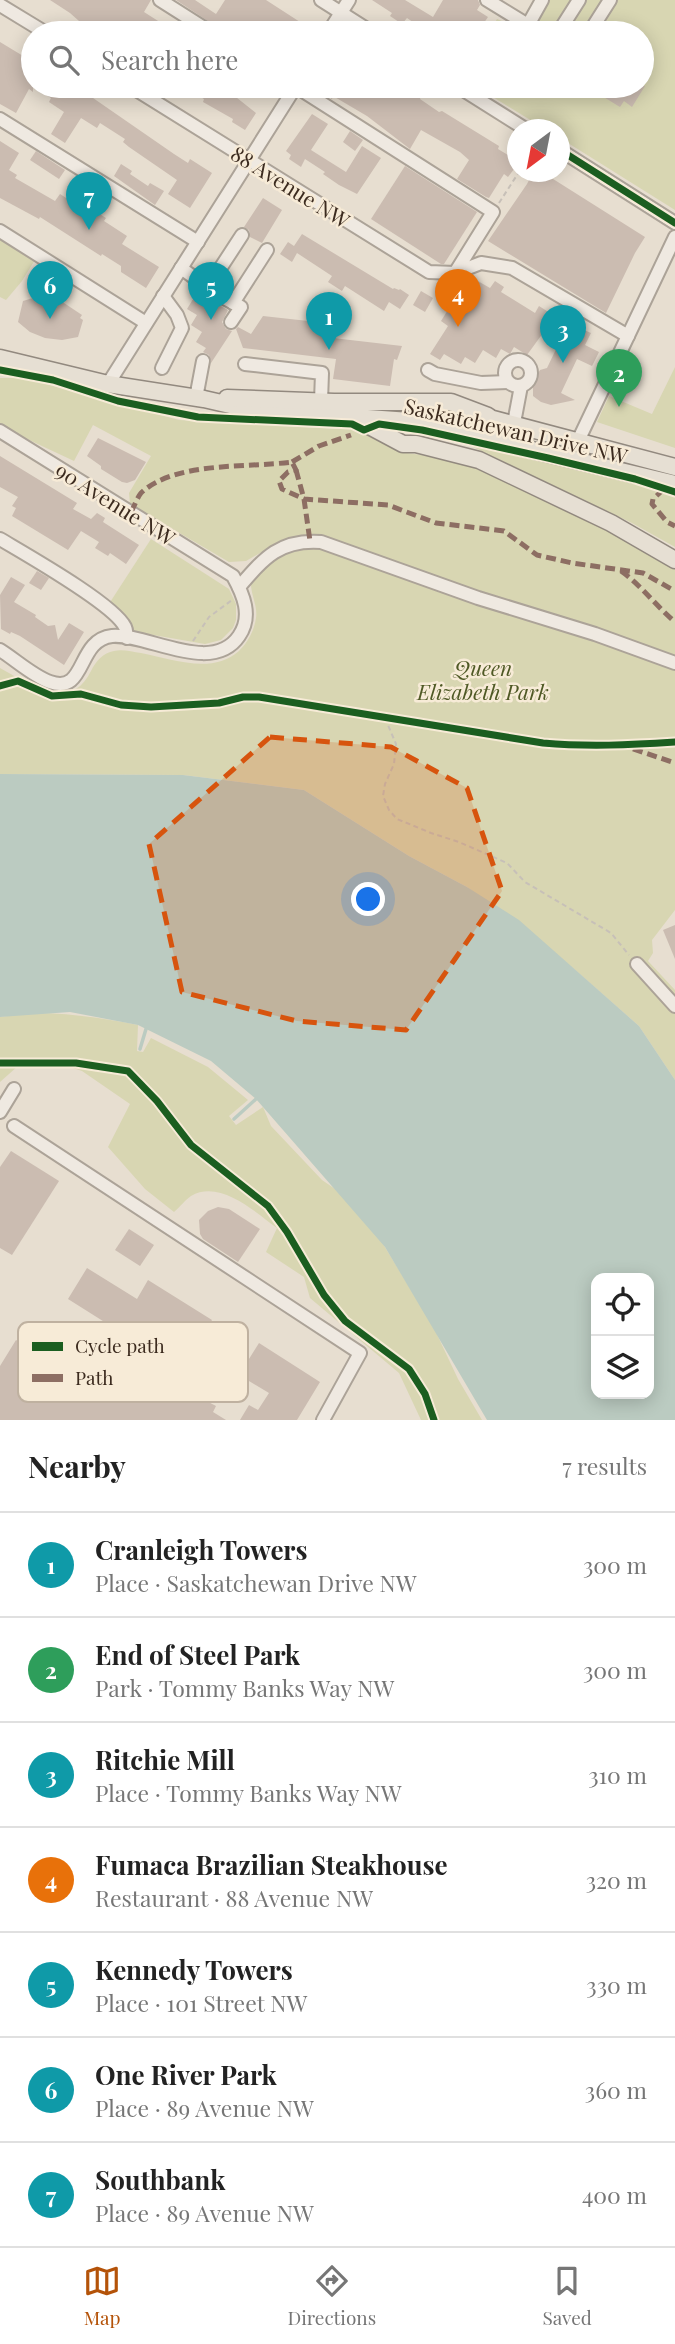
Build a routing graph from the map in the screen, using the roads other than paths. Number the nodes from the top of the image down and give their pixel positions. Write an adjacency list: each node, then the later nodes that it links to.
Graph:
1 (160, 0): 11 (street)
2 (321, 0): 9 (street)
3 (349, 0): 9 (street)
4 (487, 0): 14 (street)
5 (542, 0): 15 (street)
6 (579, 0): 16 (street)
7 (610, 0): 17 (street)
8 (0, 5): 10 (street)
9 (341, 13): 12 (street); 13 (street)
10 (26, 21)
11 (193, 21)
12 (336, 21)
13 (354, 21)
14 (521, 21)
15 (530, 21)
16 (566, 21)
17 (597, 21)
18 (149, 98): 25 (street, 88 Avenue NW)
19 (288, 98): 25 (street)
20 (314, 98): 33 (street)
21 (476, 98): 23 (street)
22 (0, 119): 30 (street)
23 (510, 119)
24 (570, 157): 26 (street)
25 (249, 160): 30 (street); 33 (street, 88 Avenue NW)
26 (675, 223)
27 (0, 231): 36 (street)
28 (242, 235): 32 (street)
29 (675, 237): 37 (street)
30 (198, 242): 32 (street)
31 (267, 250): 35 (street)
32 (181, 268): 34 (street)
33 (455, 272): 37 (street)
34 (163, 296): 36 (street); 41 (street)
35 (231, 322)
36 (146, 323): 43 (street)
37 (628, 336): 51 (street)
38 (0, 358): 43 (main road, Saskatchewan Drive NW)
39 (203, 361): 44 (street)
40 (244, 364): 45 (street)
41 (162, 368)
42 (428, 370): 49 (street)
43 (108, 384): 44 (main road, Saskatchewan Drive NW)
44 (200, 398): 45 (main road, Saskatchewan Drive NW); 46 (main road, Saskatchewan Drive NW)
45 (321, 401): 47 (main road, Saskatchewan Drive NW)
46 (349, 416): 48 (main road, Saskatchewan Drive NW); 52 (main road)
47 (488, 416): 48 (main road, Saskatchewan Drive NW); 49 (main road, Saskatchewan Drive NW)
48 (410, 421): 52 (main road); 54 (main road, Saskatchewan Drive NW)
49 (514, 423): 51 (main road, Saskatchewan Drive NW)
50 (0, 431): 57 (street, 90 Avenue NW)
51 (578, 441): 53 (main road, Saskatchewan Drive NW)
52 (416, 444): 56 (main road)
53 (675, 467)
54 (675, 484)
55 (0, 539): 58 (street)
56 (675, 560)
57 (238, 585): 58 (street); 60 (street)
58 (127, 638): 59 (street)
59 (0, 650)
60 (675, 663)
61 (637, 964): 62 (street)
62 (675, 1006)
63 (14, 1089): 64 (street)
64 (0, 1112)
65 (14, 1126): 66 (street)
66 (323, 1420)

